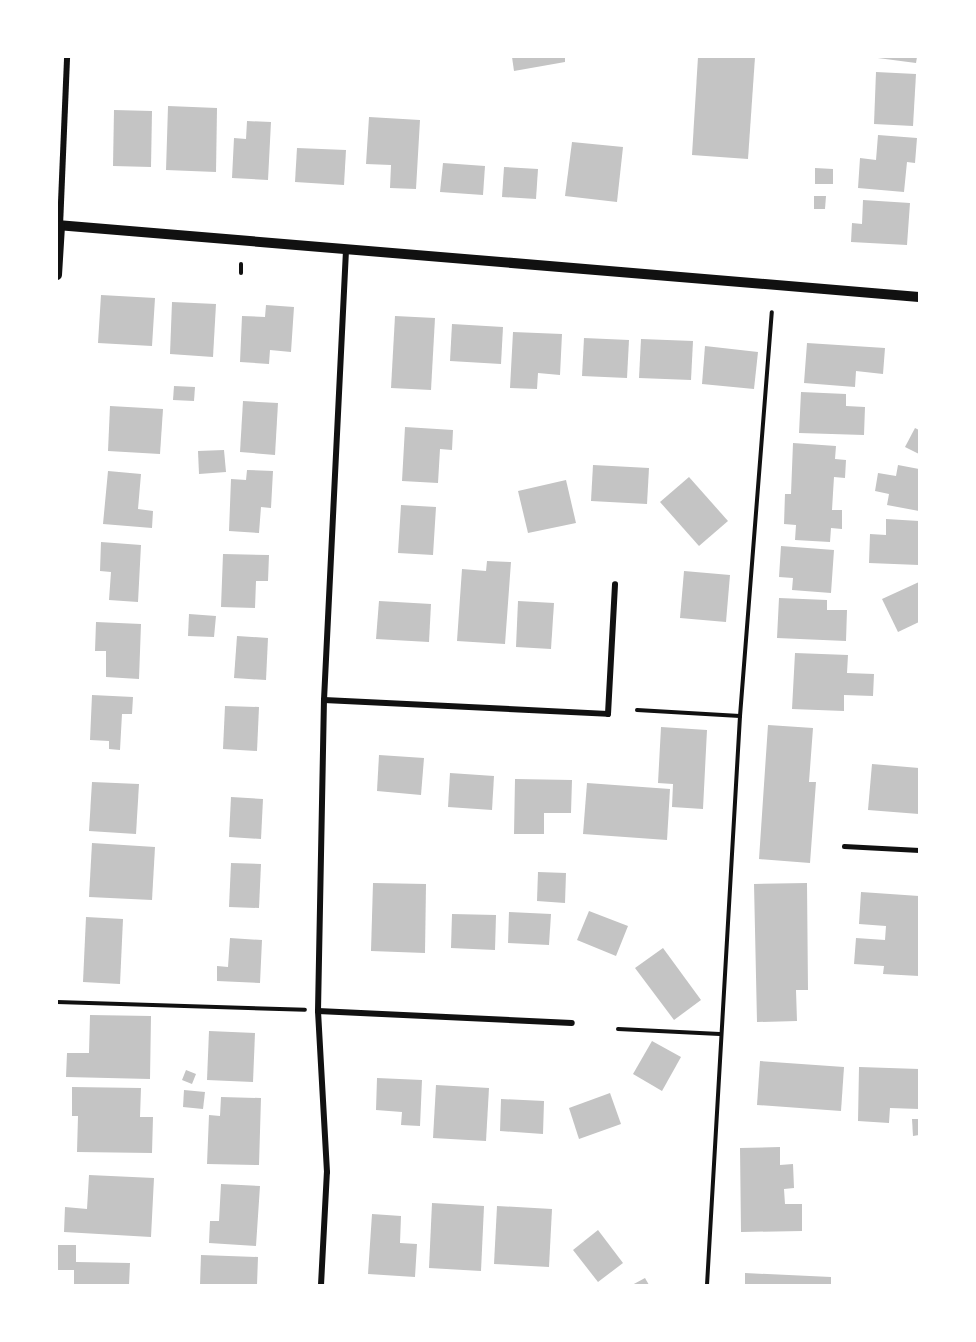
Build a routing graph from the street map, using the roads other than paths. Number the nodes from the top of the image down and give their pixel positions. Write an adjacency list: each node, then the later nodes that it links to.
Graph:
1 (68, 57): 2 (street)
2 (59, 226): 3 (street); 4 (street)
3 (346, 252): 5 (street); 7 (street)
4 (57, 275)
5 (919, 297)
6 (615, 584): 7 (street)
7 (324, 700): 10 (street)
8 (844, 846): 9 (lane)
9 (919, 850)
10 (318, 1011): 11 (street); 12 (street)
11 (573, 1023)
12 (321, 1285)

